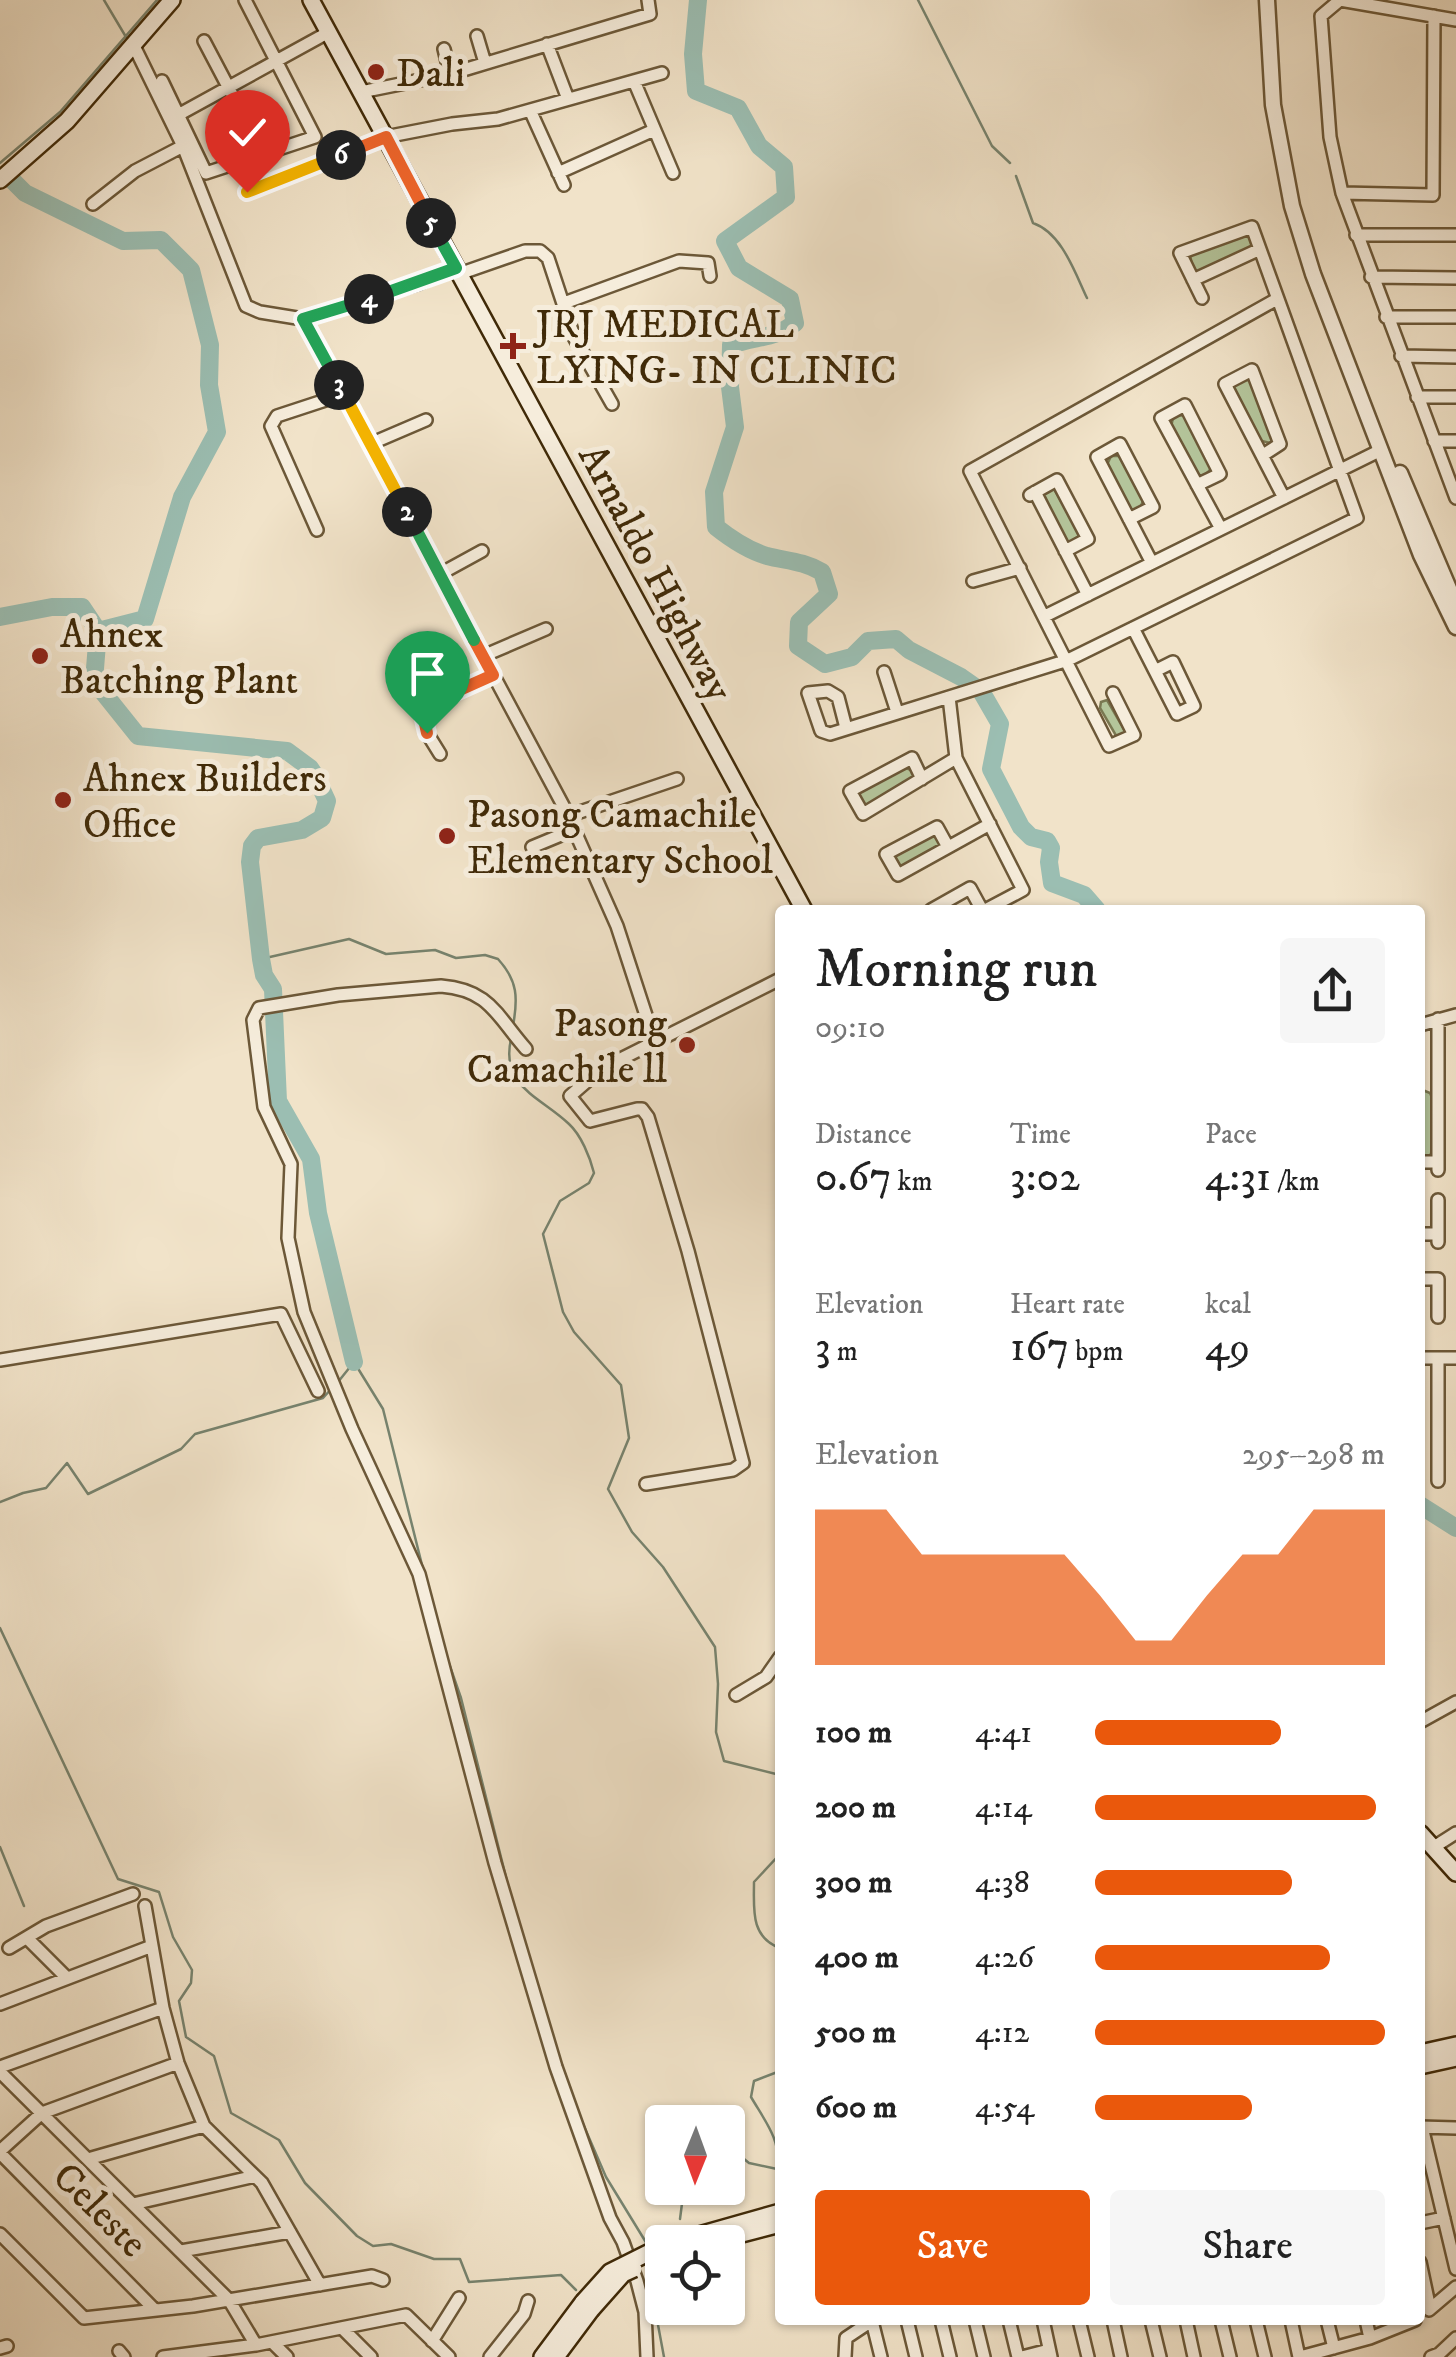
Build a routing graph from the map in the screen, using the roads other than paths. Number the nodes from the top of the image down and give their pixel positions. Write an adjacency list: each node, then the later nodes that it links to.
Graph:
1 (172, 0): 14 (main road)
2 (245, 0): 16 (street)
3 (312, 0): 10 (main road, Arnaldo Highway)
4 (648, 0): 13 (street)
5 (1268, 0): 60 (street)
6 (1277, 0): 77 (street)
7 (1340, 0): 8 (street); 34 (street)
8 (1434, 16): 9 (street); 34 (street)
9 (1456, 20)
10 (329, 32): 16 (street); 23 (main road, Arnaldo Highway)
11 (477, 36): 17 (street)
12 (204, 41): 22 (street)
13 (547, 44): 17 (street); 24 (street)
14 (134, 46): 29 (street); 32 (main road)
15 (444, 49): 19 (street)
16 (277, 60): 22 (street); 30 (street)
17 (485, 63): 19 (street)
18 (662, 73): 21 (street)
19 (450, 74): 23 (street)
20 (162, 81): 26 (street)
21 (634, 81): 24 (street); 27 (street)
22 (228, 88): 26 (street); 30 (street)
23 (361, 92): 28 (main road, Arnaldo Highway)
24 (568, 100): 25 (street)
25 (530, 110): 27 (street); 28 (street)
26 (178, 116): 30 (street)
27 (654, 130): 31 (street)
28 (386, 137): 33 (street); 39 (main road, Arnaldo Highway)
29 (183, 146): 35 (street); 49 (street)
30 (264, 155)
31 (673, 173)
32 (0, 180)
33 (247, 192)
34 (1342, 193): 37 (street)
35 (93, 204)
36 (1456, 234): 37 (street)
37 (1356, 235): 41 (street)
38 (1258, 250): 43 (street); 43 (street); 45 (street)
39 (457, 271): 46 (street); 49 (street); 100 (main road, Arnaldo Highway)
40 (710, 276): 46 (street)
41 (1371, 277): 42 (street); 47 (street)
42 (1456, 278)
43 (1193, 280): 44 (street)
44 (1202, 298)
45 (1276, 299): 62 (street); 73 (street)
46 (564, 302): 55 (street)
47 (1386, 317): 48 (street); 50 (street)
48 (1456, 318)
49 (303, 319): 52 (street)
50 (1402, 356): 51 (street); 53 (street)
51 (1456, 357)
52 (344, 394): 59 (street); 68 (street)
53 (1417, 397): 54 (street); 57 (street)
54 (1456, 398)
55 (612, 404)
56 (426, 420): 59 (street)
57 (1434, 441): 58 (street); 63 (street)
58 (1456, 441)
59 (370, 444): 74 (street)
60 (1381, 450): 62 (street); 79 (street)
61 (1263, 455): 61 (street); 65 (street)
62 (1340, 471): 65 (street); 80 (street)
63 (1453, 484): 66 (street)
64 (1197, 485): 64 (street); 69 (street)
65 (1284, 498): 69 (street)
66 (1456, 498)
67 (1129, 519): 67 (street); 72 (street)
68 (317, 530)
69 (1221, 530): 72 (street)
70 (1066, 550): 70 (street); 76 (street)
71 (482, 551): 74 (street)
72 (1152, 563): 76 (street)
73 (1020, 568): 75 (street); 78 (street)
74 (440, 574): 82 (street)
75 (973, 581)
76 (1088, 595): 78 (street)
77 (1456, 606)
78 (1045, 616): 83 (street)
79 (1456, 627)
80 (1133, 628): 83 (street); 84 (street)
81 (546, 629): 82 (street)
82 (483, 656): 86 (street)
83 (1068, 660): 87 (street); 88 (street)
84 (1155, 671)
85 (884, 672): 89 (street)
86 (493, 675): 91 (street); 95 (street)
87 (949, 696): 89 (street); 92 (street)
88 (1091, 705): 88 (street)
89 (897, 712): 90 (street)
90 (846, 728)
91 (440, 754)
92 (956, 758): 94 (street); 96 (street)
93 (677, 779): 95 (street)
94 (922, 779): 94 (street)
95 (568, 816): 97 (street)
96 (990, 824): 99 (street); 103 (street)
97 (573, 830): 98 (street); 108 (street)
98 (532, 847)
99 (948, 848): 99 (street)
100 (801, 905)
101 (939, 905): 102 (street)
102 (981, 905)
103 (994, 905)
104 (775, 982): 108 (street)
105 (1456, 1015): 106 (street)
106 (1438, 1019): 107 (street); 111 (street)
107 (1425, 1023)
108 (655, 1042): 125 (street)
109 (526, 1049): 212 (street)
110 (1425, 1088): 111 (street)
111 (1438, 1088): 112 (street)
112 (1425, 1163)
113 (1434, 1205): 114 (street)
114 (1425, 1235)
115 (1425, 1279): 116 (street)
116 (1425, 1307)
117 (1425, 1358): 118 (street)
118 (1438, 1358): 119 (street); 123 (street)
119 (1456, 1358)
120 (0, 1360): 121 (street)
121 (318, 1391)
122 (1425, 1466): 123 (street)
123 (1438, 1466): 124 (street)
124 (1438, 1481)
125 (646, 1484)
126 (775, 1665): 127 (street)
127 (736, 1694)
128 (1456, 1702): 129 (street)
129 (1425, 1719)
130 (1456, 1833): 132 (street)
131 (1425, 1839): 132 (main road)
132 (1434, 1847): 133 (main road)
133 (1454, 1866)
134 (133, 1894): 136 (street)
135 (145, 1906): 137 (street)
136 (27, 1938): 138 (street); 139 (street)
137 (152, 1946): 139 (street); 141 (street)
138 (9, 1948)
139 (66, 1978): 140 (street)
140 (3, 1998)
141 (163, 2008): 145 (street); 147 (street)
142 (1456, 2046): 143 (main road)
143 (1425, 2052)
144 (1456, 2058): 146 (main road)
145 (178, 2063): 148 (street); 149 (street)
146 (1425, 2065)
147 (0, 2070): 148 (street)
148 (42, 2114): 153 (street); 154 (street)
149 (204, 2126): 154 (street); 155 (street)
150 (1425, 2127): 151 (street)
151 (1456, 2128)
152 (1425, 2143): 158 (street)
153 (0, 2152): 176 (street, Celeste)
154 (88, 2159): 156 (street)
155 (254, 2176): 156 (street); 163 (street)
156 (133, 2204): 165 (street)
157 (775, 2214): 160 (main road)
158 (1444, 2218): 159 (street); 168 (street)
159 (1425, 2223)
160 (743, 2225)
161 (775, 2225): 162 (main road)
162 (745, 2231)
163 (290, 2232): 165 (street); 170 (street)
164 (0, 2234): 176 (street)
165 (181, 2251): 173 (street)
166 (645, 2254): 175 (main road, bridge)
167 (645, 2264): 175 (main road, bridge)
168 (1456, 2268)
169 (384, 2280): 170 (street)
170 (320, 2285): 173 (street)
171 (1456, 2287): 177 (street)
172 (459, 2298): 198 (street)
173 (229, 2300): 176 (street); 200 (street)
174 (528, 2300): 209 (street)
175 (587, 2306): 210 (main road); 211 (main road)
176 (155, 2310)
177 (1425, 2313)
178 (866, 2325): 213 (street)
179 (874, 2325): 214 (street)
180 (908, 2325): 215 (street)
181 (942, 2325): 216 (street)
182 (976, 2325): 217 (street)
183 (1010, 2325): 218 (street)
184 (1043, 2325): 202 (street)
185 (1080, 2325): 219 (street)
186 (1113, 2325): 220 (street)
187 (1153, 2325): 221 (street)
188 (1187, 2325): 222 (street)
189 (1222, 2325): 223 (street)
190 (1257, 2325): 224 (street)
191 (1292, 2325): 225 (street)
192 (1328, 2325): 201 (street)
193 (1367, 2325): 196 (street)
194 (1399, 2325): 196 (street)
195 (342, 2328): 198 (street); 199 (street); 207 (street)
196 (1370, 2338): 201 (street)
197 (1456, 2338): 204 (street)
198 (432, 2340): 208 (street)
199 (272, 2342): 200 (street); 206 (street)
200 (256, 2345): 203 (street)
201 (1334, 2348): 225 (street)
202 (1050, 2353): 218 (street)
203 (206, 2354): 205 (street)
204 (1437, 2356)
205 (163, 2357)
206 (287, 2357)
207 (371, 2357)
208 (448, 2357)
209 (490, 2357)
210 (542, 2357)
211 (556, 2357)
212 (647, 2357)
213 (845, 2357)
214 (881, 2357)
215 (916, 2357)
216 (950, 2357)
217 (984, 2357)
218 (1020, 2357)
219 (1088, 2357)
220 (1121, 2357)
221 (1160, 2357)
222 (1194, 2357)
223 (1230, 2357)
224 (1265, 2357)
225 (1300, 2357)

